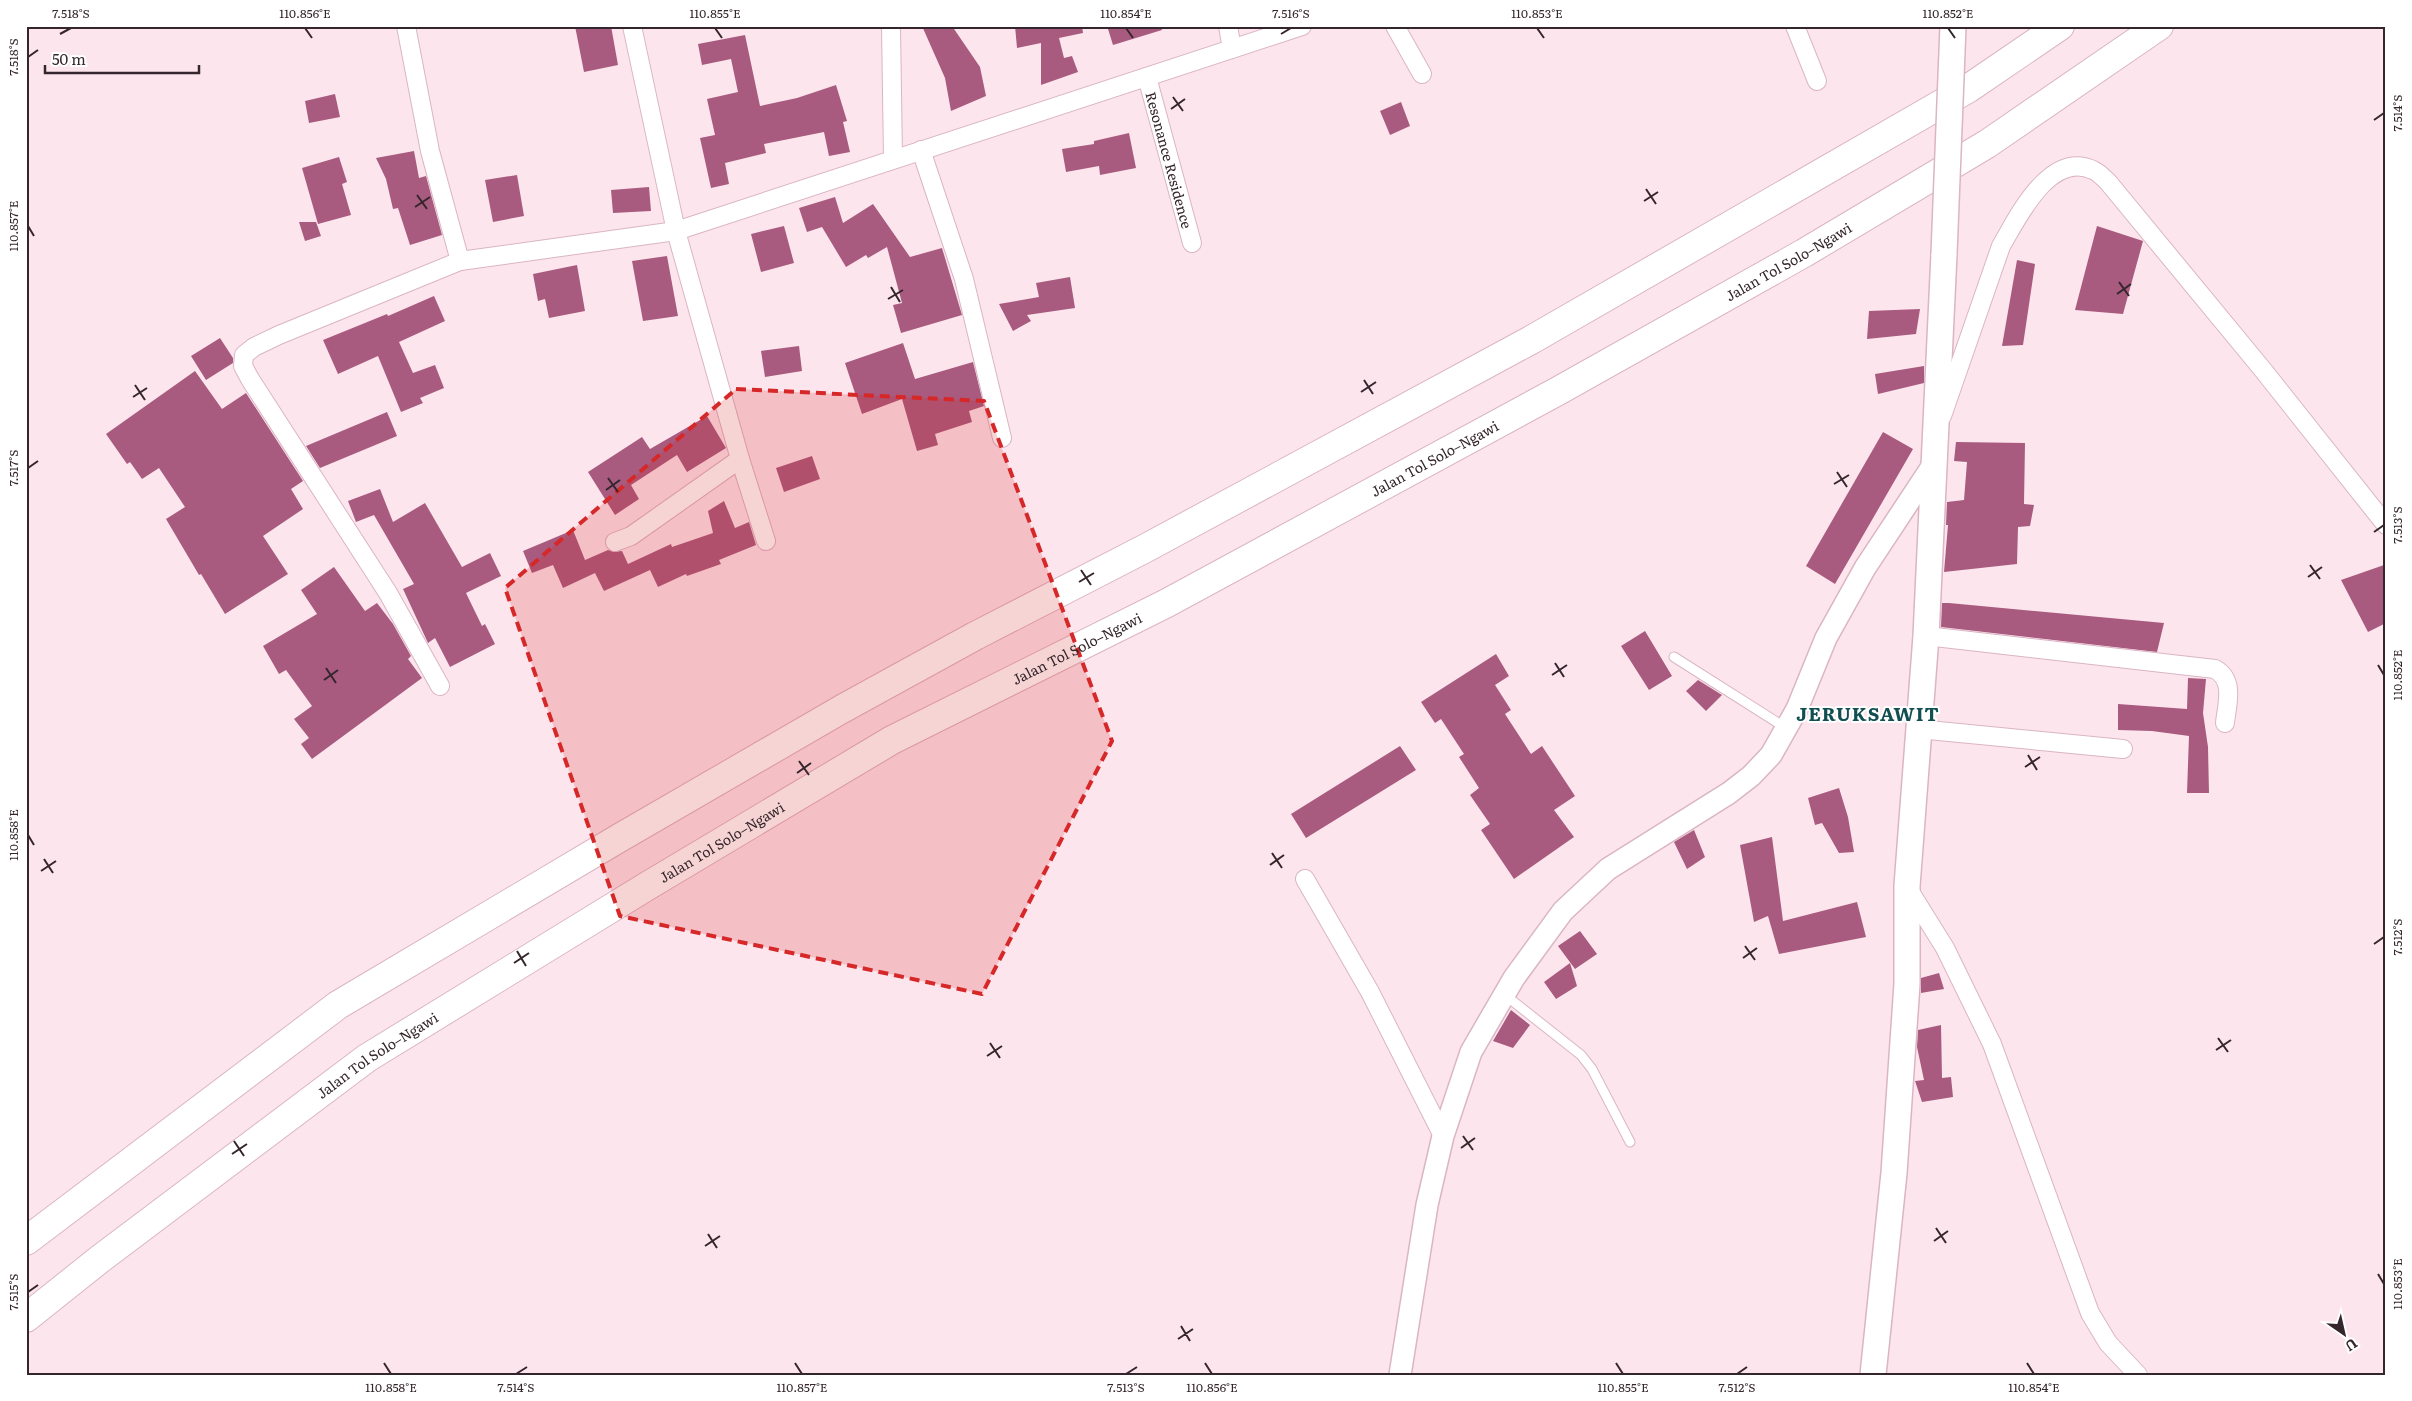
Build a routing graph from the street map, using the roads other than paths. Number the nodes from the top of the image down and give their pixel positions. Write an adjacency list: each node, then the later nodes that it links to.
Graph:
1 (406, 26): 19 (street)
2 (632, 26): 17 (street)
3 (891, 26): 16 (street)
4 (1228, 26): 11 (street)
5 (1302, 26): 11 (street)
6 (1395, 26): 12 (street)
7 (1795, 26): 14 (street)
8 (1953, 26): 20 (main road, bridge)
9 (2060, 26): 39 (highway)
10 (2159, 26): 40 (highway, Jalan Tol Solo–Ngawi)
11 (1232, 49): 13 (street)
12 (1422, 74)
13 (1147, 77): 15 (street); 18 (street, Resonance Residence)
14 (1817, 81)
15 (921, 150): 16 (street); 21 (street)
16 (893, 159): 17 (street)
17 (676, 231): 19 (street); 22 (street)
18 (1192, 243)
19 (460, 261): 29 (street)
20 (1937, 428): 23 (main road); 24 (street)
21 (1002, 438)
22 (740, 459): 25 (street); 26 (street)
23 (1935, 462): 27 (main road); 31 (street)
24 (2386, 526)
25 (766, 541)
26 (615, 542)
27 (1926, 636): 30 (street); 32 (main road)
28 (1674, 657): 31 (lane)
29 (440, 686)
30 (2225, 723)
31 (1786, 729): 36 (street)
32 (1918, 729): 33 (street); 35 (main road)
33 (2123, 749)
34 (1305, 879): 37 (street)
35 (1907, 886): 42 (main road); 43 (street)
36 (1505, 994): 37 (street); 38 (lane)
37 (1444, 1136): 41 (street)
38 (1630, 1142)
39 (26, 1241)
40 (26, 1318)
41 (1400, 1375)
42 (1873, 1375)
43 (2138, 1375)

